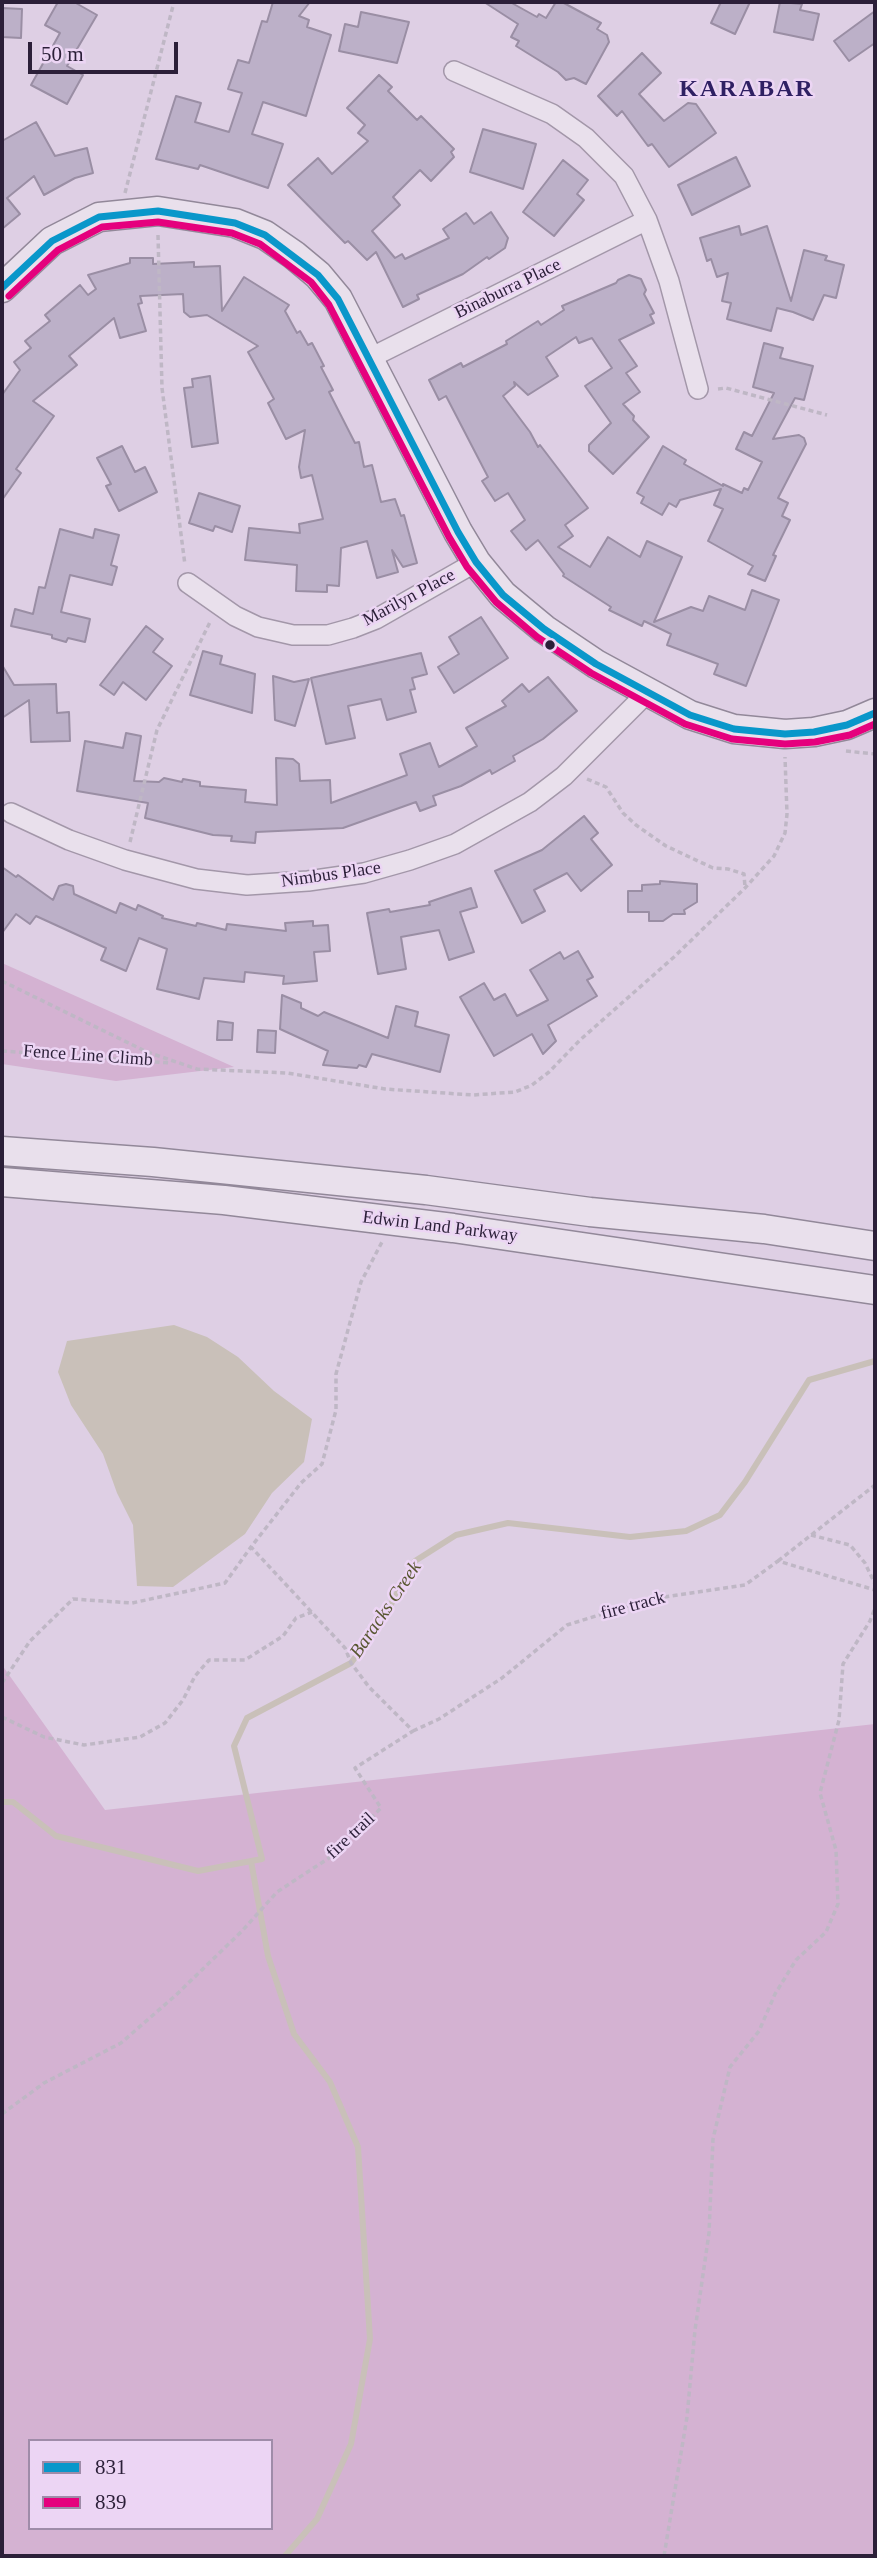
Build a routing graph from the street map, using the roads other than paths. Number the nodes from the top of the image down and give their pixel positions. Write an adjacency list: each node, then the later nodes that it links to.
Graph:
1 (454, 71): 2 (street)
2 (647, 220): 4 (street, Binaburra Place); 5 (street)
3 (2, 288): 4 (main road)
4 (370, 358): 6 (main road)
5 (698, 389)
6 (476, 562): 7 (street, Marilyn Place); 8 (main road)
7 (188, 583)
8 (647, 693): 9 (main road); 10 (street, Nimbus Place)
9 (875, 713)
10 (11, 813)
11 (2, 1151): 13 (main road, Edwin Land Parkway)
12 (2, 1182): 14 (main road, Edwin Land Parkway)
13 (875, 1246)
14 (875, 1290)

